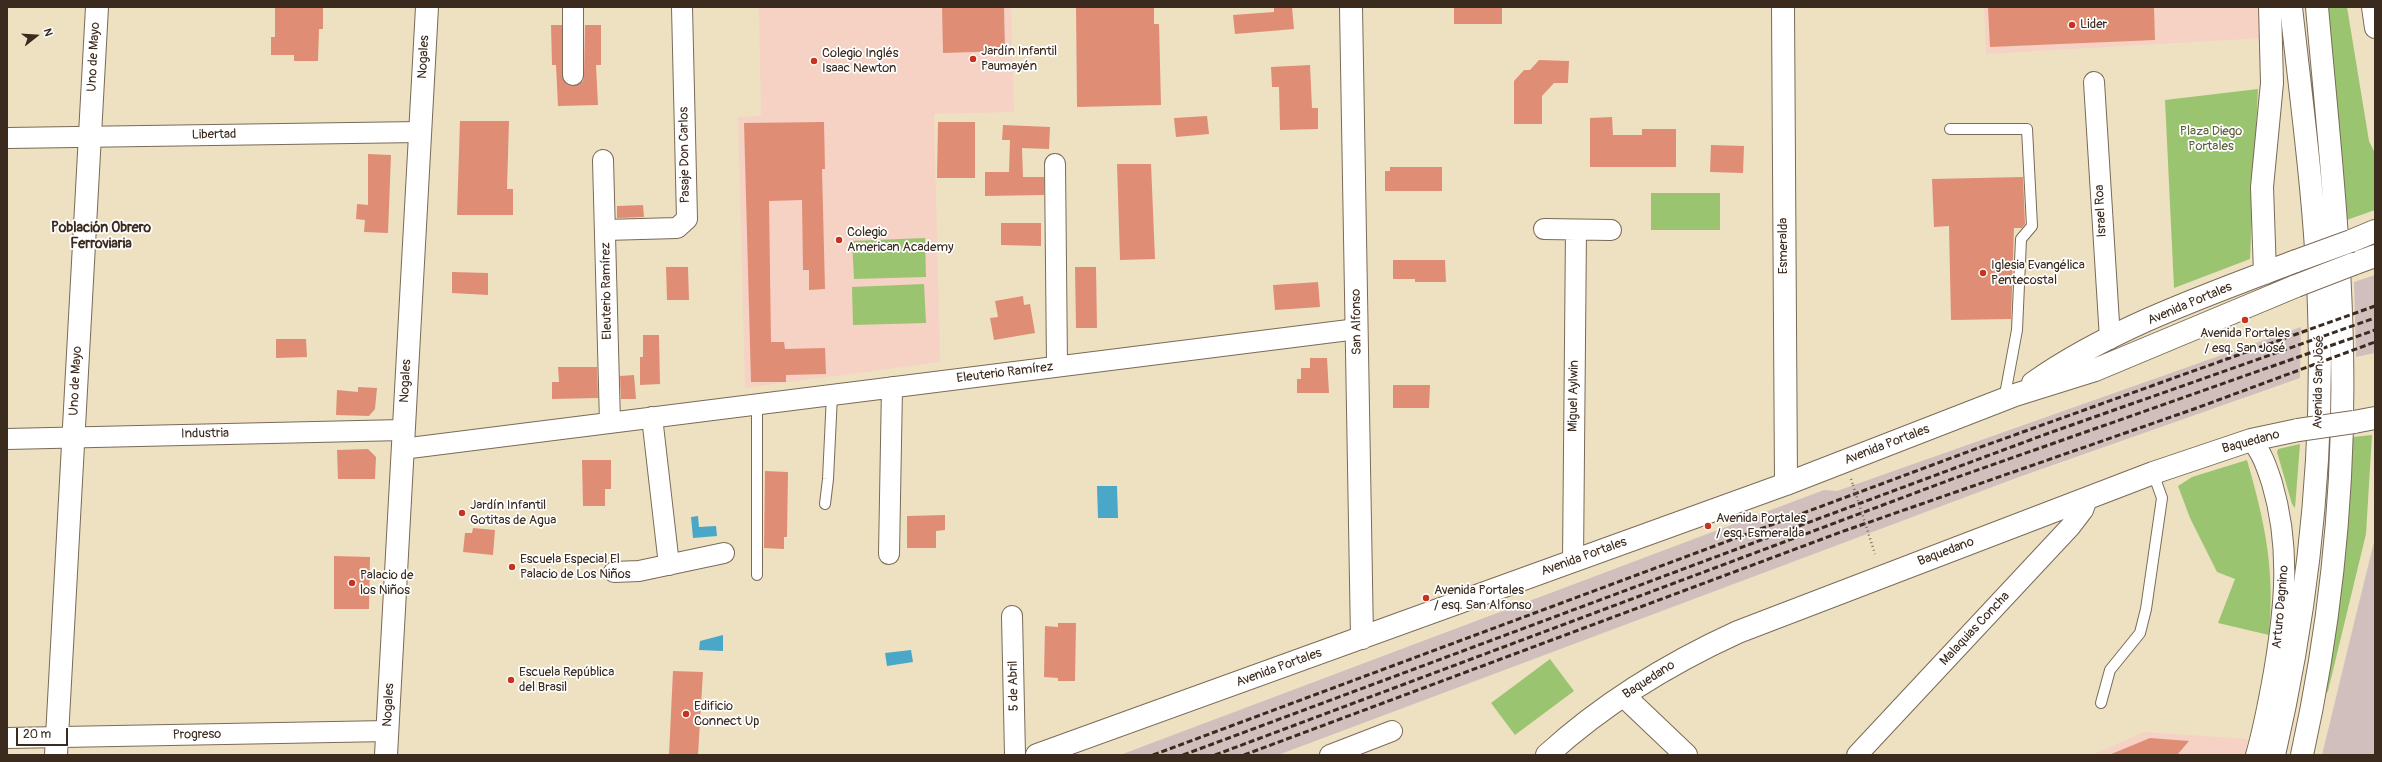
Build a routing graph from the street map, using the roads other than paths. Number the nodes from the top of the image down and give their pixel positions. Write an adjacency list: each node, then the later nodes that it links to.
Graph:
1 (97, 7): 16 (main road, Uno de Mayo)
2 (427, 7): 15 (main road, Nogales)
3 (573, 7): 12 (street)
4 (682, 7): 21 (street, Pasaje Don Carlos)
5 (1351, 7): 27 (main road, San Alfonso)
6 (1783, 7): 42 (main road, Esmeralda)
7 (2270, 7): 26 (main road)
8 (2291, 7): 67 (main road, Avenida San José)
9 (2317, 7): 68 (main road, Avenida San José)
10 (2372, 7): 11 (street)
11 (2375, 28)
12 (573, 75)
13 (2094, 82): 28 (street, Israel Roa)
14 (1950, 129): 32 (lane)
15 (420, 132): 16 (street, Libertad); 39 (main road, Nogales)
16 (90, 137): 17 (street, Libertad); 37 (main road, Uno de Mayo)
17 (7, 138)
18 (603, 160): 21 (street, Eleuterio Ramírez)
19 (1055, 164): 29 (street)
20 (1544, 229): 22 (street)
21 (605, 230): 36 (street, Eleuterio Ramírez)
22 (1576, 230): 23 (street); 47 (street, Miguel Aylwin)
23 (1611, 230)
24 (2375, 231): 26 (main road, Avenida Portales, bridge)
25 (2375, 256): 32 (main road, Avenida Portales, bridge)
26 (2265, 273): 28 (main road, Avenida Portales)
27 (1357, 329): 29 (street, Eleuterio Ramírez); 52 (main road, San Alfonso)
28 (2110, 339): 32 (main road, Avenida Portales)
29 (1057, 366): 30 (street, Eleuterio Ramírez)
30 (892, 387): 31 (street, Eleuterio Ramírez); 46 (street)
31 (832, 395): 33 (street, Eleuterio Ramírez); 44 (lane)
32 (2010, 397): 42 (main road, Avenida Portales)
33 (757, 404): 34 (street, Eleuterio Ramírez); 50 (lane)
34 (652, 417): 36 (street, Eleuterio Ramírez); 48 (street)
35 (2365, 420): 40 (main road, Baquedano, bridge)
36 (610, 423): 39 (street, Eleuterio Ramírez)
37 (73, 437): 38 (street, Industria); 39 (street, Industria); 58 (main road, Uno de Mayo)
38 (7, 439)
39 (403, 440): 55 (main road, Nogales)
40 (2251, 440): 41 (main road, Baquedano); 66 (street, Arturo Dagnino)
41 (2153, 474): 43 (main road, Baquedano); 54 (lane)
42 (1786, 484): 47 (main road, Avenida Portales)
43 (2087, 499): 53 (main road, Baquedano); 65 (street, Malaquias Concha)
44 (825, 504)
45 (724, 553): 48 (street)
46 (889, 554)
47 (1573, 561): 52 (main road, Avenida Portales)
48 (669, 564): 49 (street)
49 (614, 572)
50 (757, 575)
51 (1012, 616): 60 (street, 5 de Abril)
52 (1362, 638): 61 (main road, Avenida Portales)
53 (1624, 696): 63 (main road, Baquedano); 64 (main road)
54 (2101, 703)
55 (388, 731): 58 (street, Progreso); 59 (main road, Nogales)
56 (1392, 731): 62 (street)
57 (7, 738): 58 (street, Progreso)
58 (57, 746)
59 (386, 755)
60 (1015, 755)
61 (1037, 755)
62 (1331, 755)
63 (1548, 755)
64 (1686, 755)
65 (1857, 755)
66 (2256, 755)
67 (2274, 755)
68 (2302, 755)

